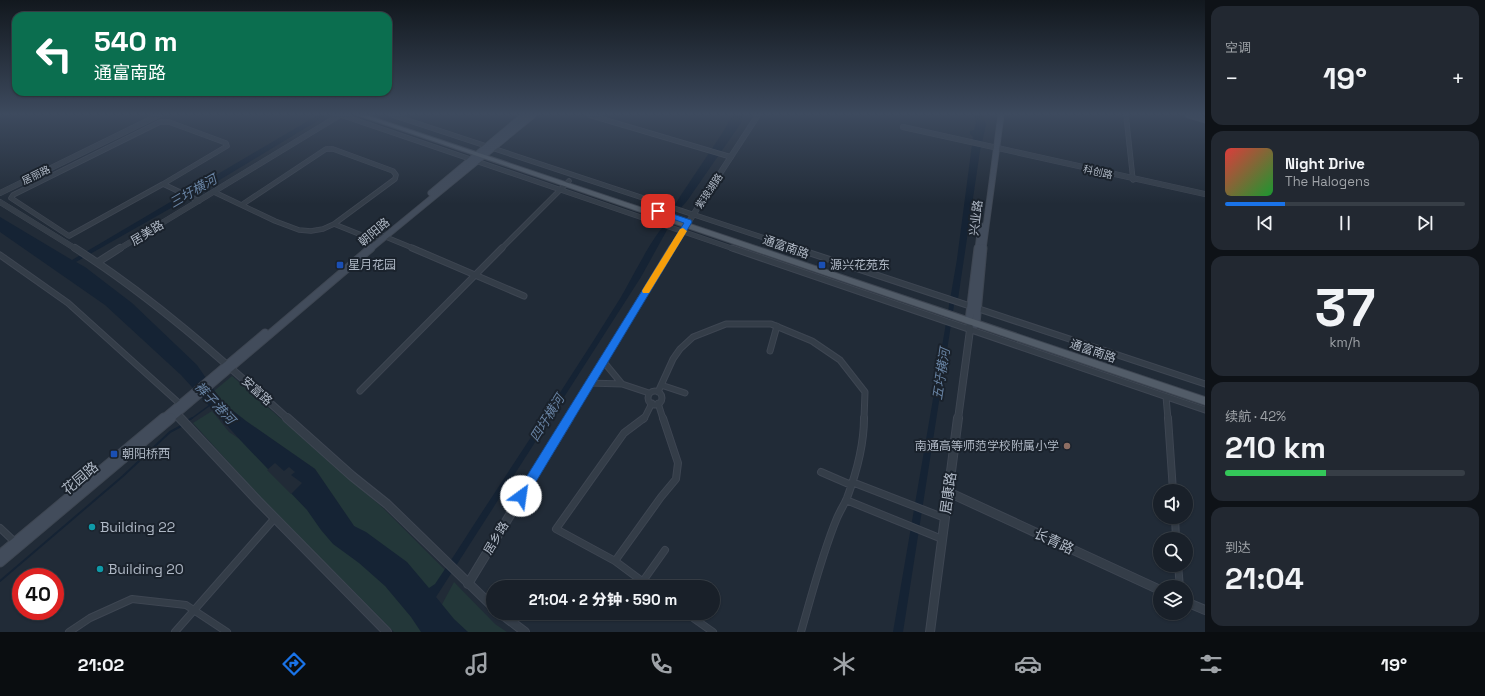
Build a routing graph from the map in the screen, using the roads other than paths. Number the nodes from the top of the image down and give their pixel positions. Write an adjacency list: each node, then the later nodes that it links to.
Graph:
1 (99, 144): 24 (street, 居丽路)
2 (115, 144): 21 (street)
3 (226, 144): 21 (street)
4 (292, 144): 23 (street, 居美路)
5 (443, 144): 17 (street)
6 (448, 144): 17 (main road, 通富南路)
7 (452, 144): 17 (main road, 通富南路)
8 (457, 144): 17 (street)
9 (492, 144): 17 (main road, 朝阳路)
10 (497, 144): 16 (main road, 朝阳路)
11 (689, 144): 18 (street)
12 (739, 144): 18 (street, 紫琅湖路)
13 (985, 144): 15 (street, 科创路)
14 (1129, 144): 19 (street)
15 (995, 147): 19 (street, 科创路); 37 (main road, 兴业路)
16 (493, 148): 17 (main road, 朝阳路); 29 (street)
17 (480, 155): 20 (main road, 通富南路); 22 (street); 32 (main road, 朝阳路)
18 (731, 157): 29 (street, 紫琅湖路)
19 (1133, 179): 25 (street, 科创路)
20 (567, 183): 22 (street); 31 (main road, 通富南路)
21 (163, 184): 26 (street)
22 (560, 190): 31 (street); 35 (street)
23 (214, 192): 26 (street, 居美路); 28 (street)
24 (0, 193)
25 (1205, 195)
26 (199, 201): 34 (street, 居美路)
27 (0, 202): 34 (street, 安富路)
28 (243, 204): 30 (street); 30 (street)
29 (693, 214): 31 (street, 紫琅湖路); 37 (street)
30 (334, 224): 32 (street)
31 (685, 226): 38 (street); 38 (main road, 通富南路); 41 (street, 居乡路)
32 (380, 239): 35 (street); 42 (main road, 朝阳路)
33 (0, 255): 56 (street)
34 (98, 262): 42 (street, 安富路)
35 (475, 276): 36 (street); 47 (street)
36 (524, 296)
37 (974, 307): 38 (main road, 兴业路); 45 (street)
38 (972, 322): 51 (main road, 通富南路); 52 (street); 54 (main road, 通富南路); 62 (street, 居康路)
39 (777, 326): 40 (street); 46 (street); 60 (street)
40 (770, 351)
41 (603, 361): 43 (street, 居乡路); 44 (street)
42 (229, 366): 53 (main road, 花园路); 75 (street, 安富路)
43 (590, 383): 44 (street); 75 (street, 居乡路)
44 (622, 384): 49 (street)
45 (1205, 384)
46 (661, 385): 48 (street); 50 (street)
47 (360, 391)
48 (658, 392): 49 (street); 55 (street)
49 (649, 393): 55 (street)
50 (686, 393)
51 (1205, 396)
52 (1166, 397): 57 (street); 61 (street)
53 (192, 398): 56 (main road, 花园路); 58 (main road, 花园路)
54 (1205, 401)
55 (655, 403): 71 (street); 71 (street)
56 (180, 404): 68 (main road, 花园路)
57 (1205, 410)
58 (177, 414): 64 (street); 68 (main road, 花园路)
59 (821, 472): 60 (street)
60 (852, 483): 63 (street); 65 (street)
61 (1172, 484)
62 (948, 492): 65 (street, 居康路); 76 (street, 长青路)
63 (846, 500): 67 (street); 89 (street)
64 (275, 518): 80 (street); 86 (street)
65 (945, 518): 67 (street, 居康路)
66 (0, 528): 68 (street)
67 (942, 539): 90 (street, 居康路)
68 (17, 544): 70 (main road, 花园路); 72 (main road, 花园路)
69 (665, 550): 74 (street)
70 (0, 554)
71 (615, 561): 73 (street)
72 (0, 562)
73 (640, 580)
74 (644, 580)
75 (468, 584): 77 (street, 安富路)
76 (1153, 587)
77 (486, 601)
78 (1193, 605): 79 (street)
79 (1205, 610)
80 (193, 611): 83 (street); 84 (street); 85 (street)
81 (509, 620): 87 (street)
82 (696, 620): 88 (street)
83 (69, 632)
84 (175, 632)
85 (227, 632)
86 (387, 632)
87 (525, 632)
88 (713, 632)
89 (801, 632)
90 (930, 632)

